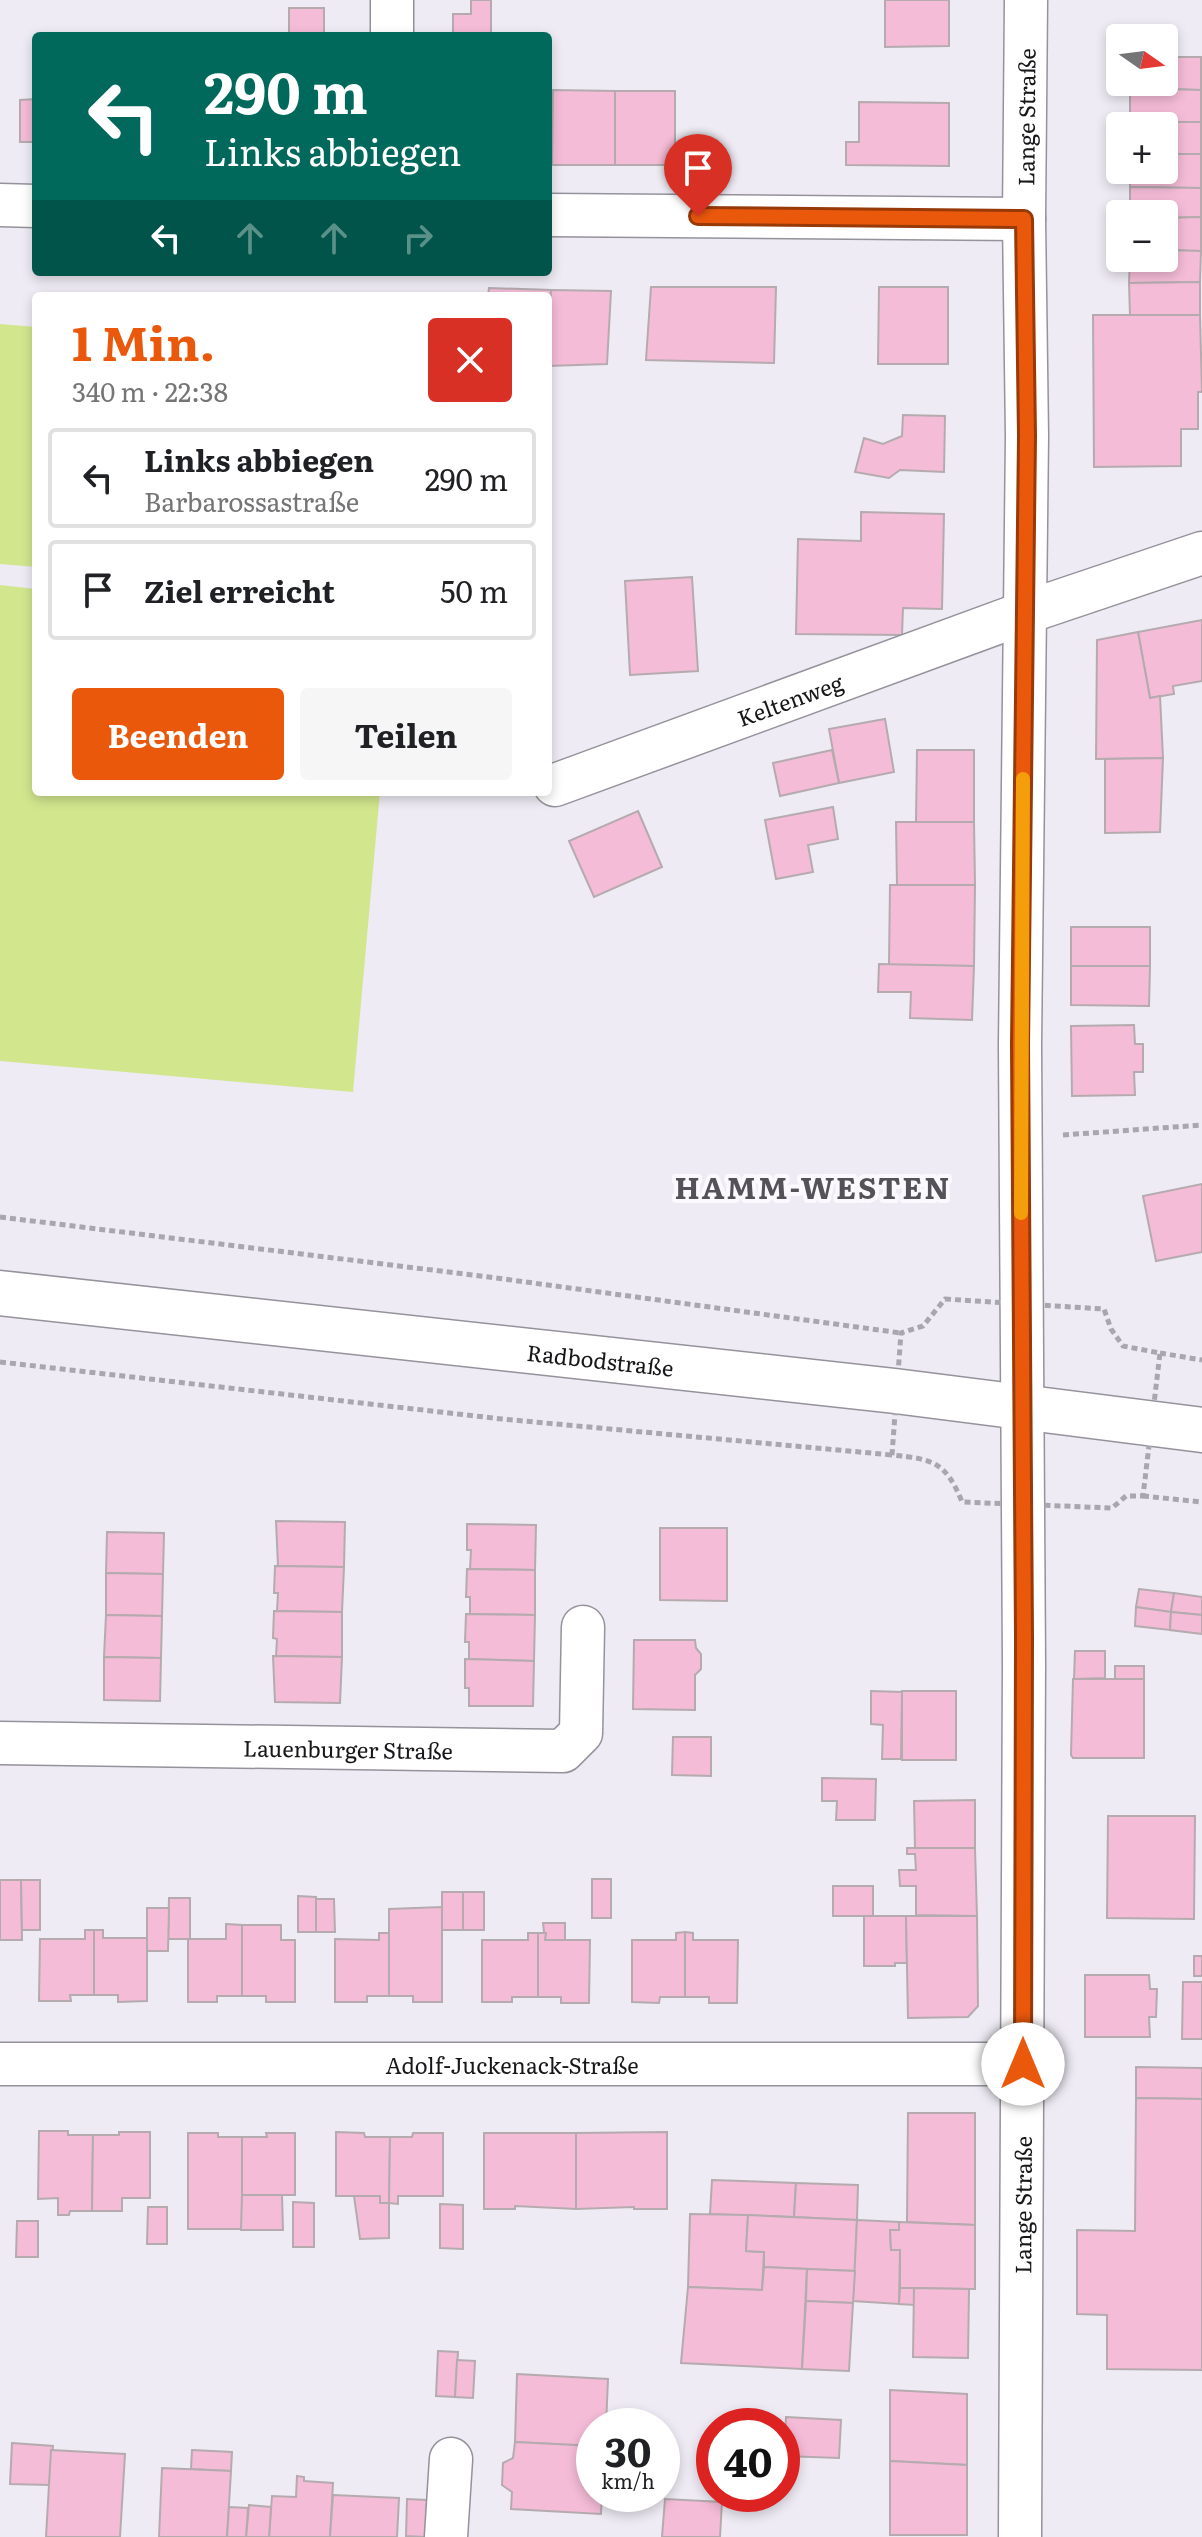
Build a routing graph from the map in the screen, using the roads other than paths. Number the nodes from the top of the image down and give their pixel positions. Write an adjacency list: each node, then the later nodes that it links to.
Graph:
1 (392, 0): 3 (street)
2 (1026, 0): 7 (street, Lange Straße)
3 (392, 32)
4 (0, 205): 5 (street)
5 (32, 206)
6 (552, 215): 7 (street)
7 (1024, 219): 9 (street, Lange Straße)
8 (1202, 553): 9 (street, Keltenweg)
9 (1024, 613): 10 (street, Keltenweg); 12 (street, Lange Straße)
10 (555, 785)
11 (0, 1293): 12 (main road, Radbodstraße)
12 (1023, 1407): 13 (main road, Radbodstraße); 17 (street, Lange Straße)
13 (1202, 1430)
14 (583, 1627): 15 (street, Lauenburger Straße)
15 (0, 1743)
16 (0, 2064): 17 (street, Adolf-Juckenack-Straße)
17 (1023, 2064): 20 (street, Lange Straße)
18 (451, 2459): 19 (street)
19 (446, 2537)
20 (1020, 2537)

